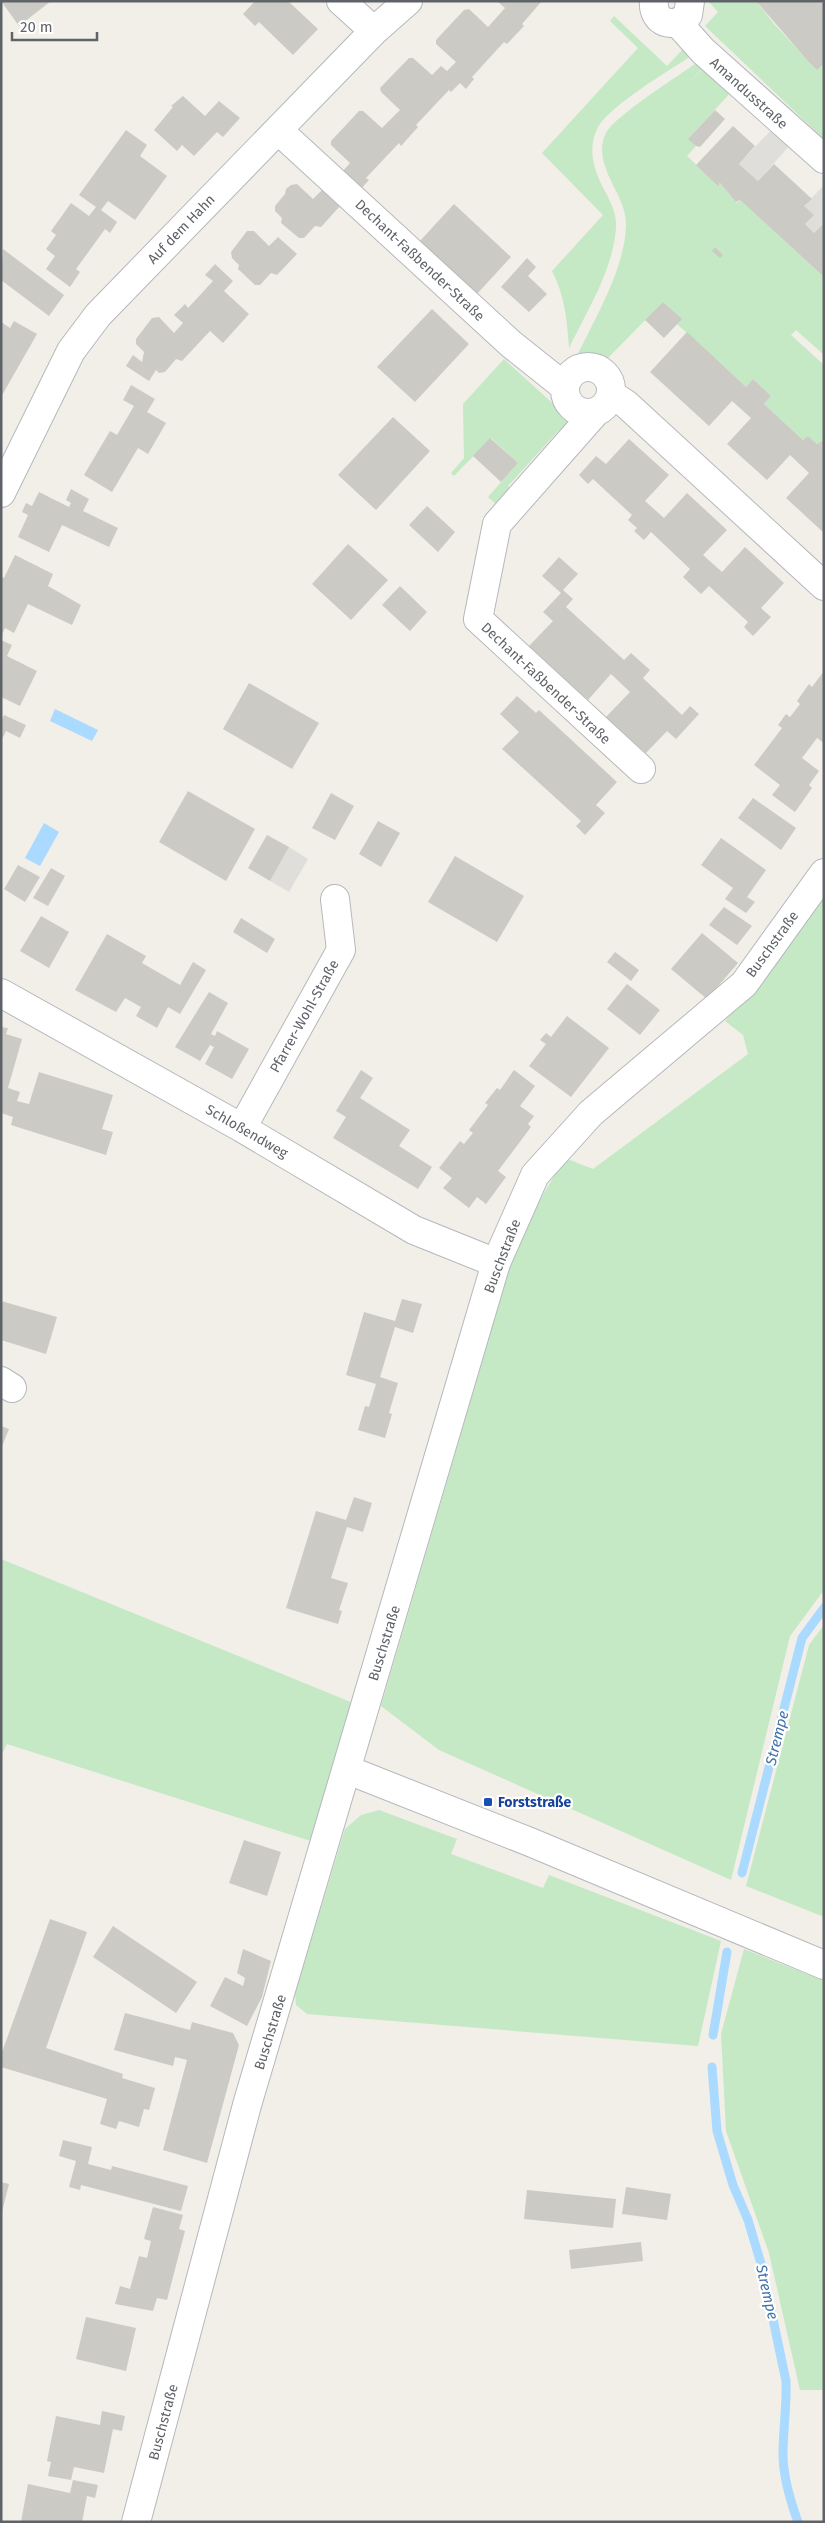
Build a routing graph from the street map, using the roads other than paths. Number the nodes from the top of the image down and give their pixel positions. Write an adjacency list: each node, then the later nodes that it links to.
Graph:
1 (342, 1): 5 (street)
2 (408, 1): 5 (street, Auf dem Hahn)
3 (654, 1): 4 (street)
4 (684, 12): 7 (street, Amandusstraße)
5 (374, 31): 6 (street, Auf dem Hahn)
6 (278, 130): 8 (street, Dechant-Faßbender-Straße); 10 (street, Auf dem Hahn)
7 (824, 159)
8 (565, 387): 9 (street, Dechant-Faßbender-Straße); 9 (street)
9 (603, 404): 11 (street, Dechant-Faßbender-Straße); 12 (street, Dechant-Faßbender-Straße)
10 (1, 493)
11 (824, 586)
12 (641, 769)
13 (824, 873): 17 (street, Buschstraße)
14 (336, 899): 16 (street, Pfarrer-Wohl-Straße)
15 (1, 993): 16 (street, Schloßendweg)
16 (242, 1128): 17 (street, Schloßendweg)
17 (496, 1263): 18 (street, Buschstraße)
18 (348, 1770): 19 (street); 20 (street, Buschstraße)
19 (824, 1965)
20 (136, 2522)

